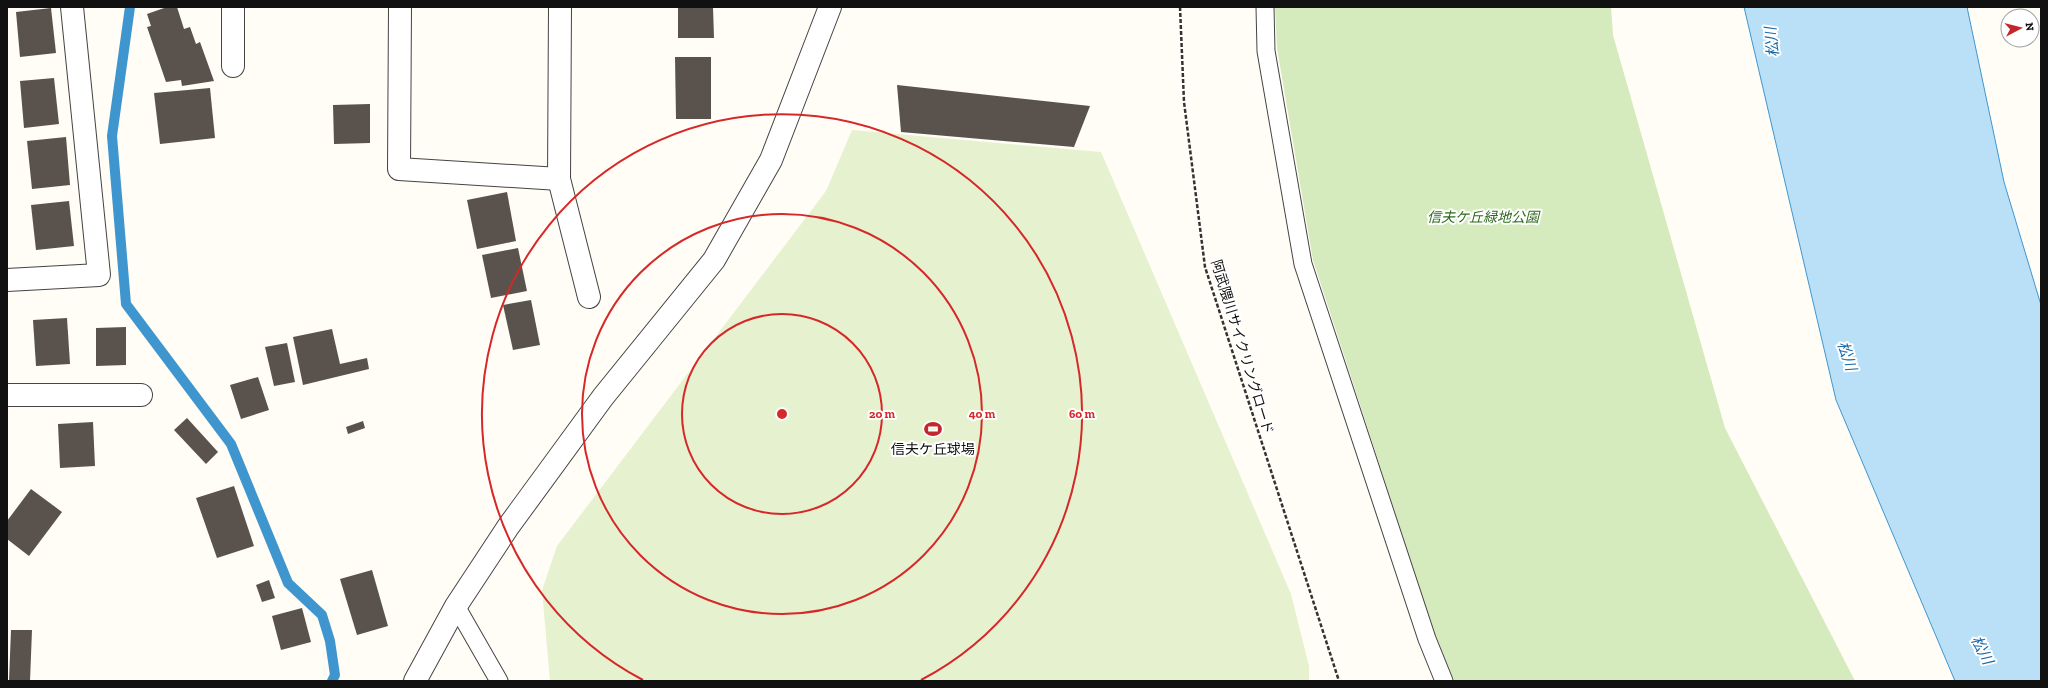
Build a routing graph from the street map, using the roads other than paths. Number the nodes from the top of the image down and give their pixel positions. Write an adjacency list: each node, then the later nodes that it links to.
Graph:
1 (72, 7): 9 (street)
2 (233, 7): 7 (street)
3 (400, 7): 8 (street)
4 (560, 7): 8 (street)
5 (830, 7): 13 (street)
6 (1265, 7): 16 (lane)
7 (233, 66)
8 (559, 179): 10 (street)
9 (7, 280)
10 (589, 297)
11 (7, 395): 12 (street)
12 (141, 395)
13 (456, 606): 14 (street); 15 (lane)
14 (415, 681)
15 (499, 681)
16 (1444, 681)

